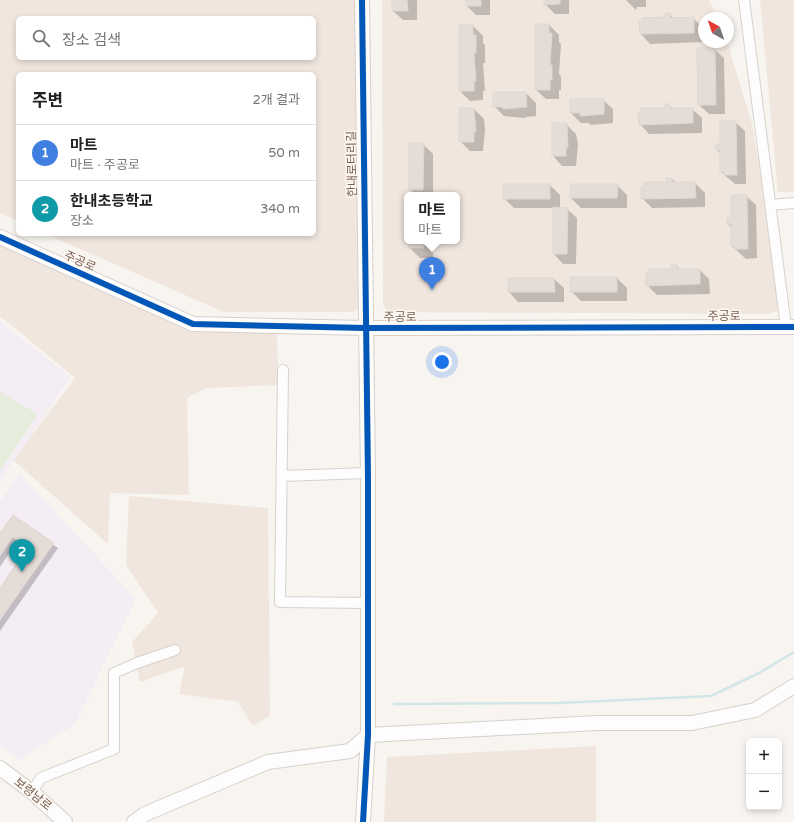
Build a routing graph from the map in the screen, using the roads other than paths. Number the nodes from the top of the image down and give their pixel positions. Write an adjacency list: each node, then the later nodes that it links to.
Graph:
1 (362, 0): 7 (street, 한내로터리길)
2 (744, 0): 4 (street)
3 (794, 203): 4 (street)
4 (770, 204): 6 (street)
5 (0, 237): 7 (street, 주공로)
6 (790, 327): 7 (street, 주공로)
7 (365, 328): 9 (street, 한내로터리길)
8 (283, 370): 10 (street)
9 (367, 473): 10 (street); 11 (street, 한내로터리길)
10 (282, 476): 11 (street)
11 (368, 603): 14 (street, 한내로터리길)
12 (175, 650): 16 (street)
13 (794, 686): 14 (street)
14 (368, 735): 18 (street); 19 (street, 한내로터리길)
15 (0, 768): 16 (street, 보령남로)
16 (32, 792): 17 (street, 보령남로)
17 (65, 822)
18 (134, 822)
19 (364, 822)

